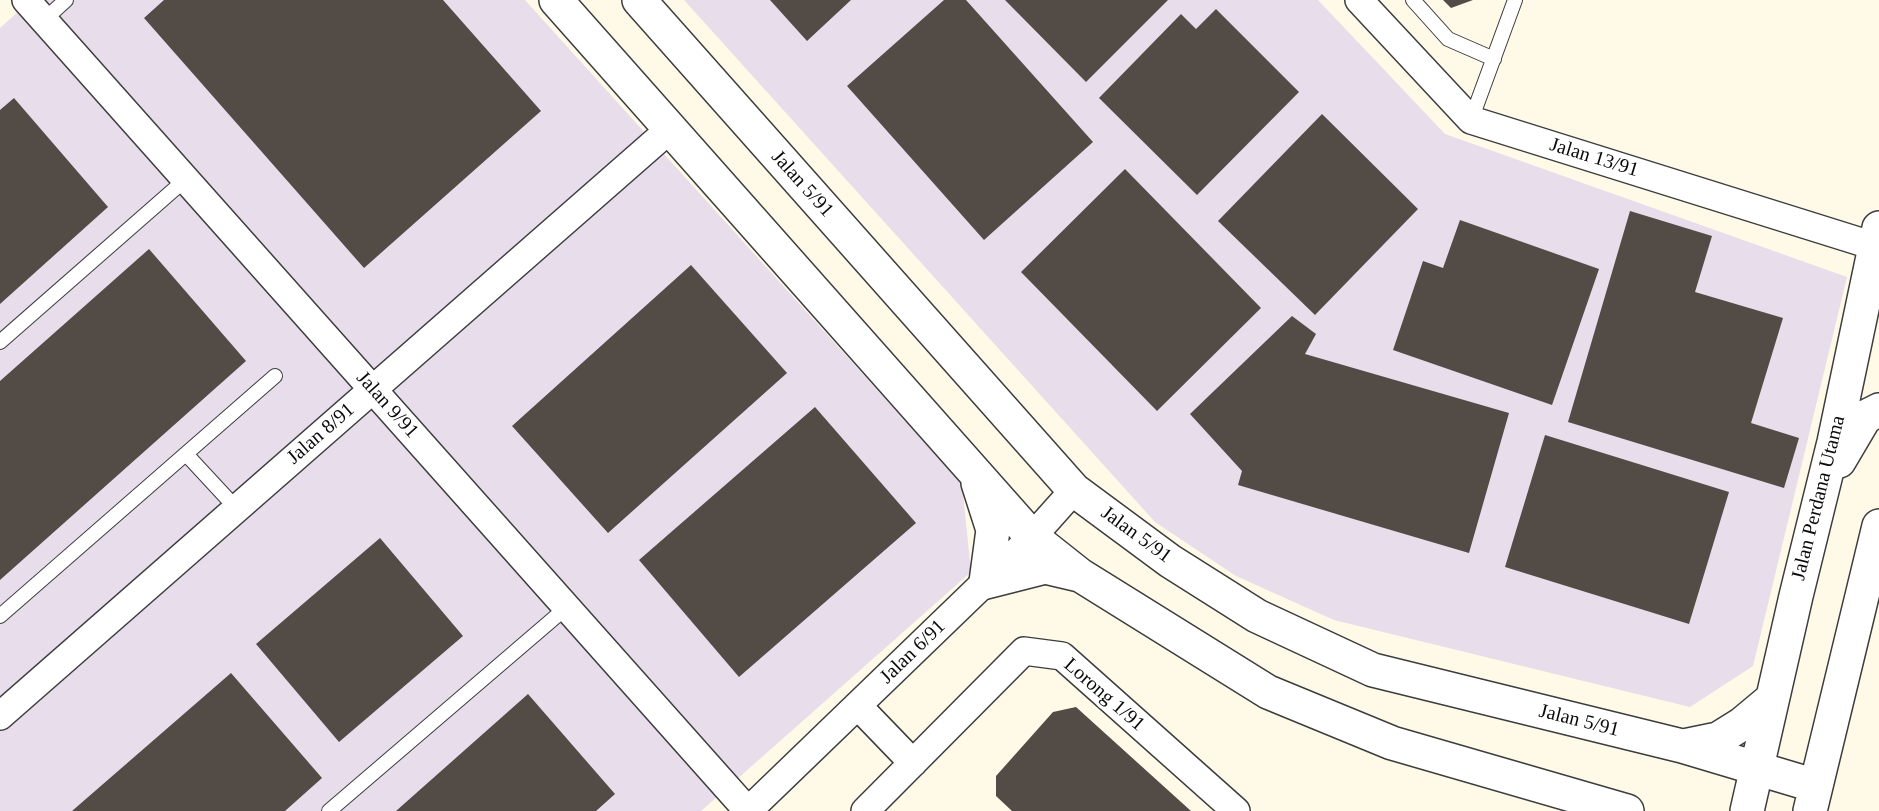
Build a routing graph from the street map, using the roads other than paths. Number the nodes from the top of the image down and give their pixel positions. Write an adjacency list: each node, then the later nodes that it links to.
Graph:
1 (26, 0): 8 (street, Jalan 9/91)
2 (66, 0): 8 (lane)
3 (556, 0): 11 (street)
4 (639, 0): 20 (street, Jalan 5/91)
5 (1359, 0): 10 (street, Jalan 13/91)
6 (1413, 0): 9 (lane)
7 (1515, 0): 9 (lane)
8 (44, 20): 12 (street, Jalan 9/91)
9 (1494, 59): 10 (lane)
10 (1472, 120): 13 (street, Jalan 13/91)
11 (670, 129): 16 (street, Jalan 8/91); 19 (street)
12 (186, 179): 14 (lane); 16 (street, Jalan 9/91)
13 (1877, 237): 21 (street, Jalan Perdana Utama)
14 (0, 342)
15 (274, 376): 18 (lane)
16 (373, 389): 22 (street, Jalan 8/91); 27 (street, Jalan 9/91)
17 (1879, 410): 21 (street)
18 (186, 454): 22 (lane); 28 (lane)
19 (975, 472): 24 (street); 26 (street)
20 (1074, 490): 24 (street, Jalan 6/91); 32 (street, Jalan 5/91)
21 (1821, 490): 29 (street, Jalan Perdana Utama)
22 (236, 508): 31 (street, Jalan 8/91)
23 (1879, 526): 35 (street)
24 (1032, 537): 25 (street); 26 (street, Jalan 6/91)
25 (1080, 576): 26 (street); 40 (street)
26 (986, 582): 30 (street, Jalan 6/91)
27 (567, 607): 36 (lane); 37 (street, Jalan 9/91)
28 (0, 616)
29 (1772, 699): 32 (street); 34 (street, Jalan Perdana Utama)
30 (858, 706): 33 (street); 37 (street, Jalan 6/91)
31 (0, 716)
32 (1682, 746): 34 (street, Jalan 5/91)
33 (912, 763): 38 (street, Lorong 1/91); 39 (street, Lorong 1/91)
34 (1756, 768): 35 (street, Jalan 5/91); 41 (street, Jalan Perdana Utama)
35 (1813, 798)
36 (329, 811)
37 (748, 811)
38 (865, 811)
39 (1236, 811)
40 (1627, 811)
41 (1747, 811)

